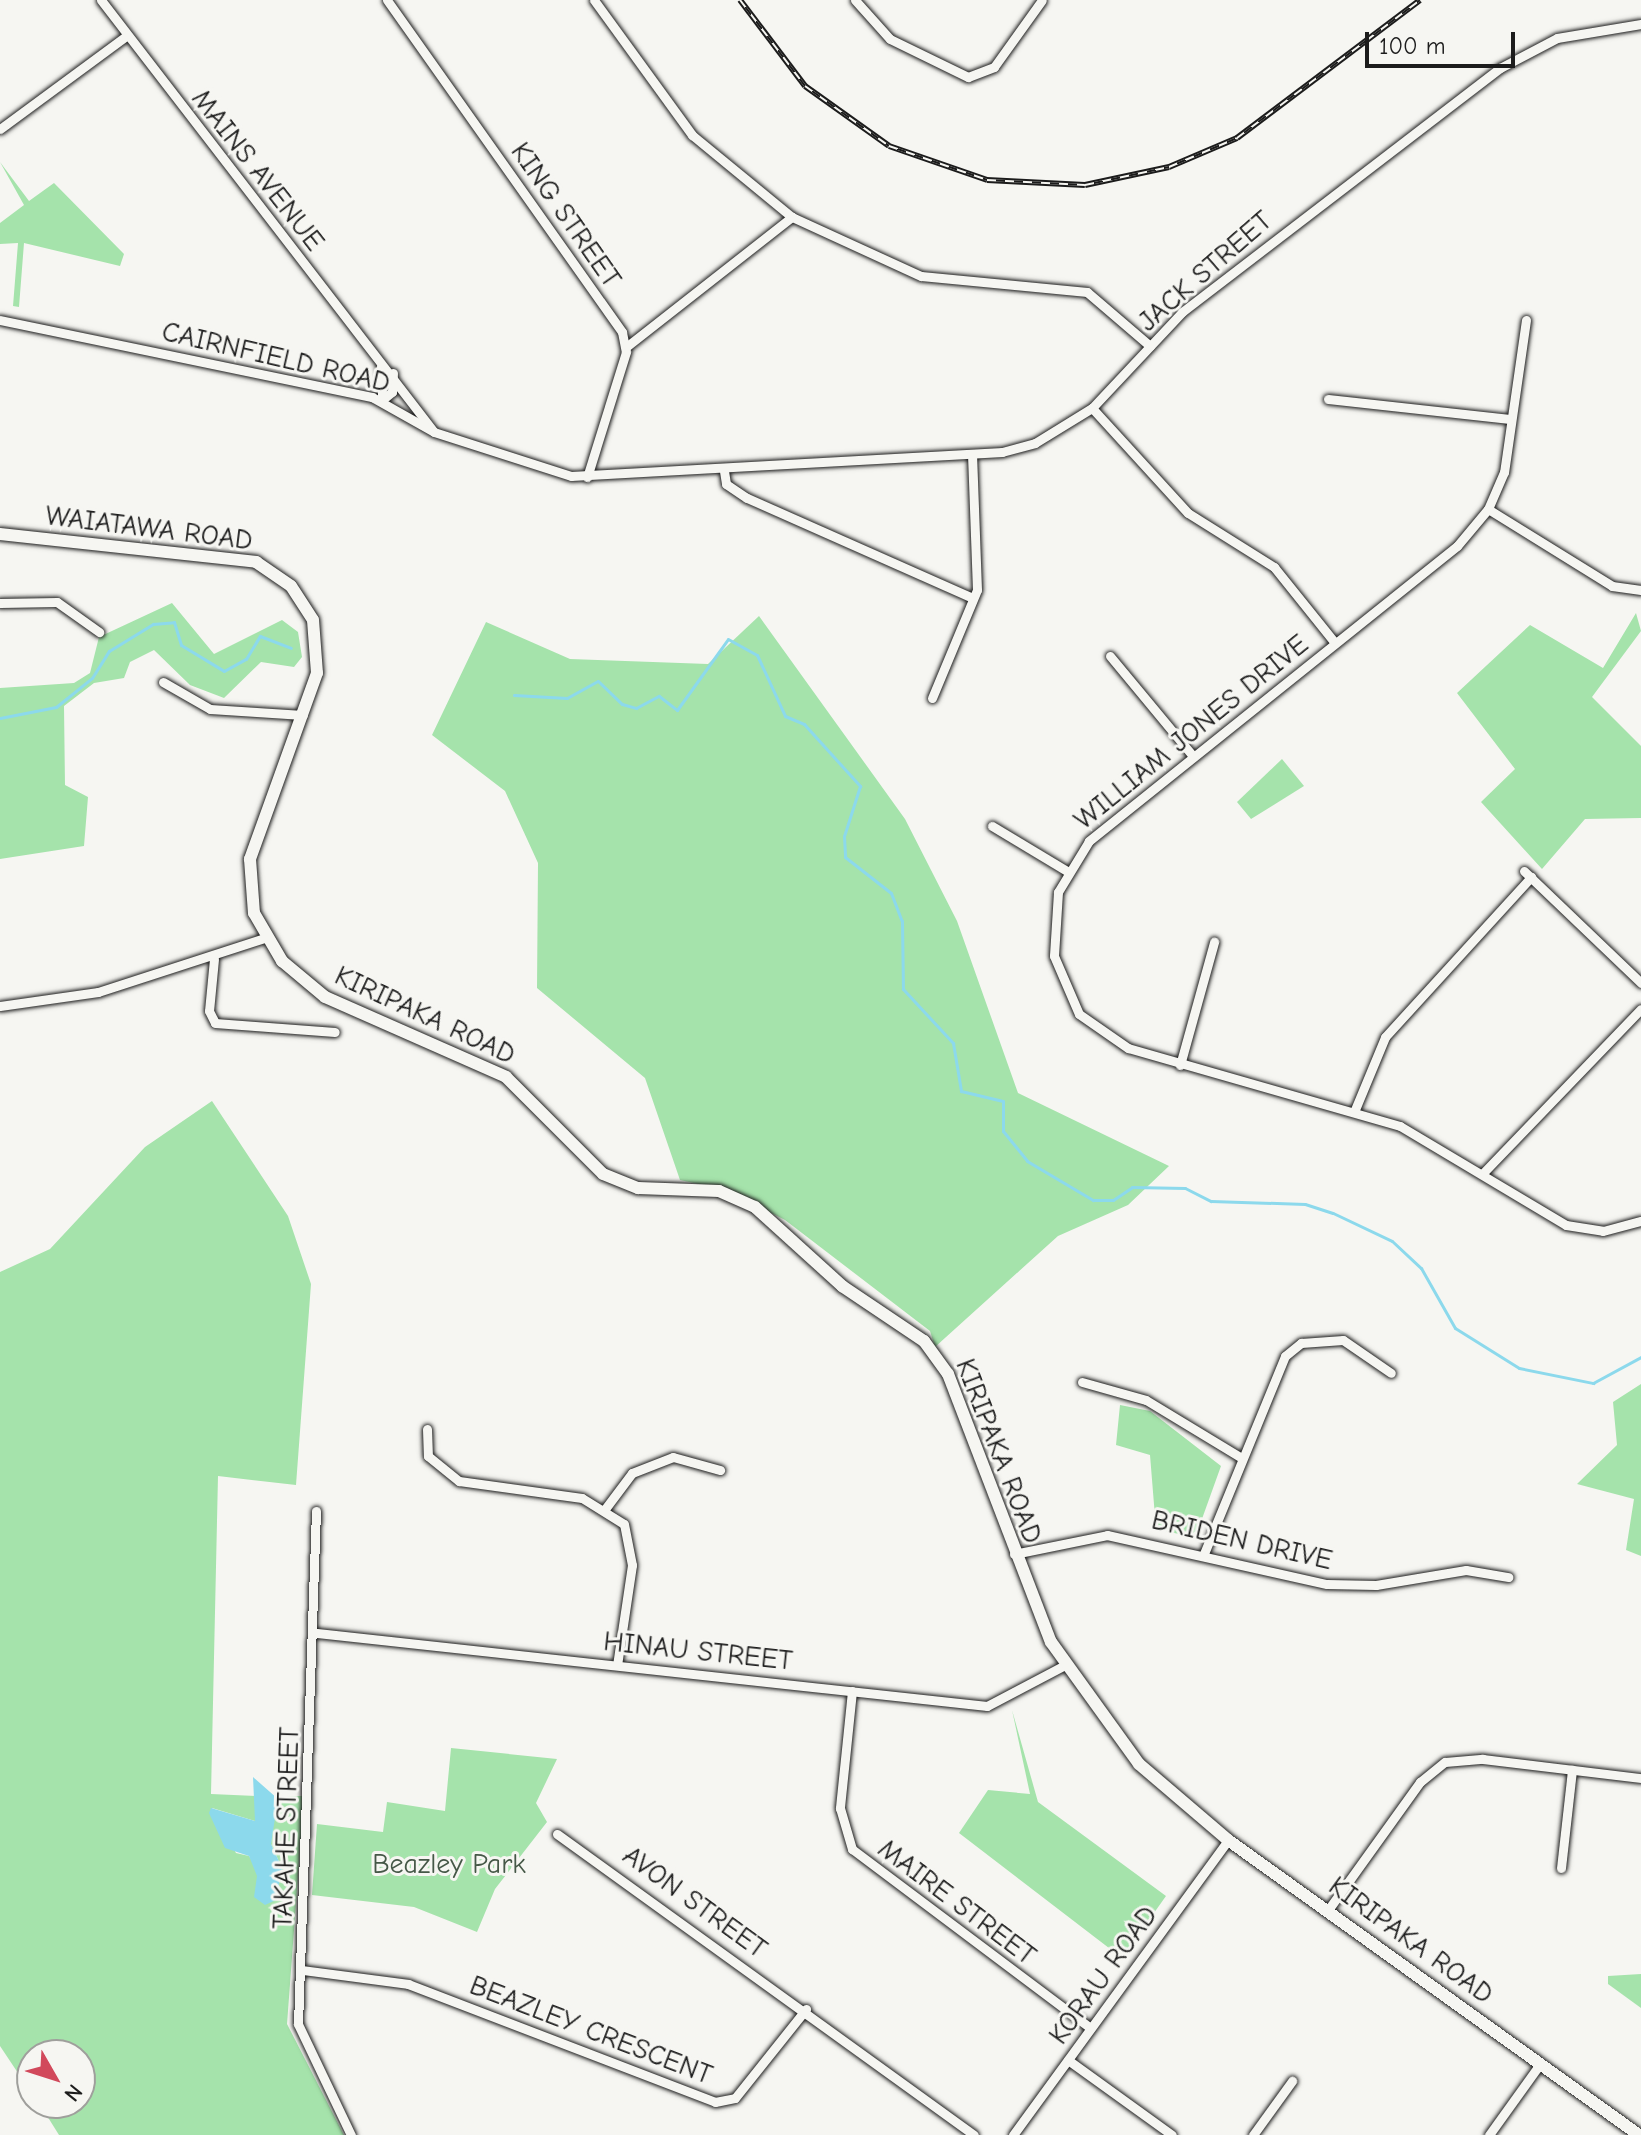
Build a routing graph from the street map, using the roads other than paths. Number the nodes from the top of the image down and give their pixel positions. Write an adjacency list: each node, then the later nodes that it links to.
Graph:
1 (101, 0): 7 (street, MAINS AVENUE)
2 (387, 0): 13 (street, KING STREET)
3 (594, 0): 9 (street)
4 (855, 0): 5 (street)
5 (1042, 0)
6 (1641, 24): 12 (street, JACK STREET)
7 (126, 36): 8 (street); 14 (street, MAINS AVENUE)
8 (0, 129)
9 (792, 217): 12 (street); 13 (street)
10 (0, 320): 17 (street, CAIRNFIELD ROAD)
11 (1526, 320): 19 (street, WILLIAM JONES DRIVE)
12 (1150, 346): 18 (street, JACK STREET)
13 (626, 347): 23 (street)
14 (381, 366): 15 (street, MAINS AVENUE); 17 (street)
15 (393, 373): 17 (street); 20 (street, MAINS AVENUE)
16 (1328, 399): 19 (street)
17 (382, 400): 20 (street, CAIRNFIELD ROAD)
18 (1092, 408): 21 (street, JACK STREET); 30 (street)
19 (1510, 419): 24 (street, WILLIAM JONES DRIVE)
20 (434, 432): 23 (street, CAIRNFIELD ROAD)
21 (972, 456): 22 (street, JACK STREET); 27 (street)
22 (724, 471): 23 (street, CAIRNFIELD ROAD); 27 (street)
23 (587, 477)
24 (1488, 509): 26 (street); 30 (street, WILLIAM JONES DRIVE)
25 (0, 534): 34 (main road, WAIATAWA ROAD)
26 (1641, 590)
27 (973, 598): 33 (street)
28 (0, 603): 29 (street)
29 (99, 632)
30 (1335, 643): 35 (street, WILLIAM JONES DRIVE)
31 (1110, 656): 35 (street)
32 (163, 682): 34 (street)
33 (932, 698)
34 (303, 715): 38 (main road)
35 (1193, 756): 37 (street, WILLIAM JONES DRIVE)
36 (992, 826): 37 (street)
37 (1067, 871): 45 (street, WILLIAM JONES DRIVE)
38 (264, 938): 40 (street); 56 (main road, KIRIPAKA ROAD)
39 (1214, 942): 45 (street)
40 (214, 959): 42 (street); 44 (street)
41 (1641, 983): 46 (street)
42 (0, 1006)
43 (1641, 1009): 47 (street)
44 (335, 1032)
45 (1180, 1065): 46 (street, WILLIAM JONES DRIVE)
46 (1354, 1112): 47 (street, WILLIAM JONES DRIVE)
47 (1484, 1172): 48 (street, WILLIAM JONES DRIVE)
48 (1641, 1221)
49 (1391, 1373): 52 (street)
50 (1082, 1382): 52 (street)
51 (427, 1429): 54 (street)
52 (1240, 1457): 57 (street)
53 (720, 1470): 54 (street)
54 (605, 1509): 60 (street)
55 (316, 1511): 59 (street, TAKAHE STREET)
56 (1014, 1554): 57 (street, BRIDEN DRIVE); 61 (main road, KIRIPAKA ROAD)
57 (1203, 1556): 58 (street, BRIDEN DRIVE)
58 (1508, 1577)
59 (317, 1633): 60 (street, HINAU STREET); 69 (street, TAKAHE STREET)
60 (617, 1665): 62 (street, HINAU STREET)
61 (1065, 1665): 62 (street, HINAU STREET); 66 (main road, KIRIPAKA ROAD)
62 (852, 1691): 71 (street, MAIRE STREET)
63 (1572, 1770): 64 (street); 67 (street); 68 (street)
64 (1641, 1778)
65 (557, 1834): 70 (street, AVON STREET)
66 (1228, 1840): 68 (main road, KIRIPAKA ROAD); 71 (street, KORAU ROAD)
67 (1561, 1868)
68 (1328, 1910): 73 (main road, KIRIPAKA ROAD)
69 (302, 1970): 70 (street, BEAZLEY CRESCENT); 75 (street, TAKAHE STREET)
70 (806, 2009): 76 (street)
71 (1090, 2028): 72 (street, KORAU ROAD)
72 (1068, 2060): 77 (street, KORAU ROAD); 78 (street)
73 (1540, 2064): 80 (street); 81 (main road, KIRIPAKA ROAD)
74 (1292, 2081): 79 (street)
75 (351, 2135)
76 (974, 2135)
77 (1013, 2135)
78 (1172, 2135)
79 (1253, 2135)
80 (1489, 2135)
81 (1639, 2135)

